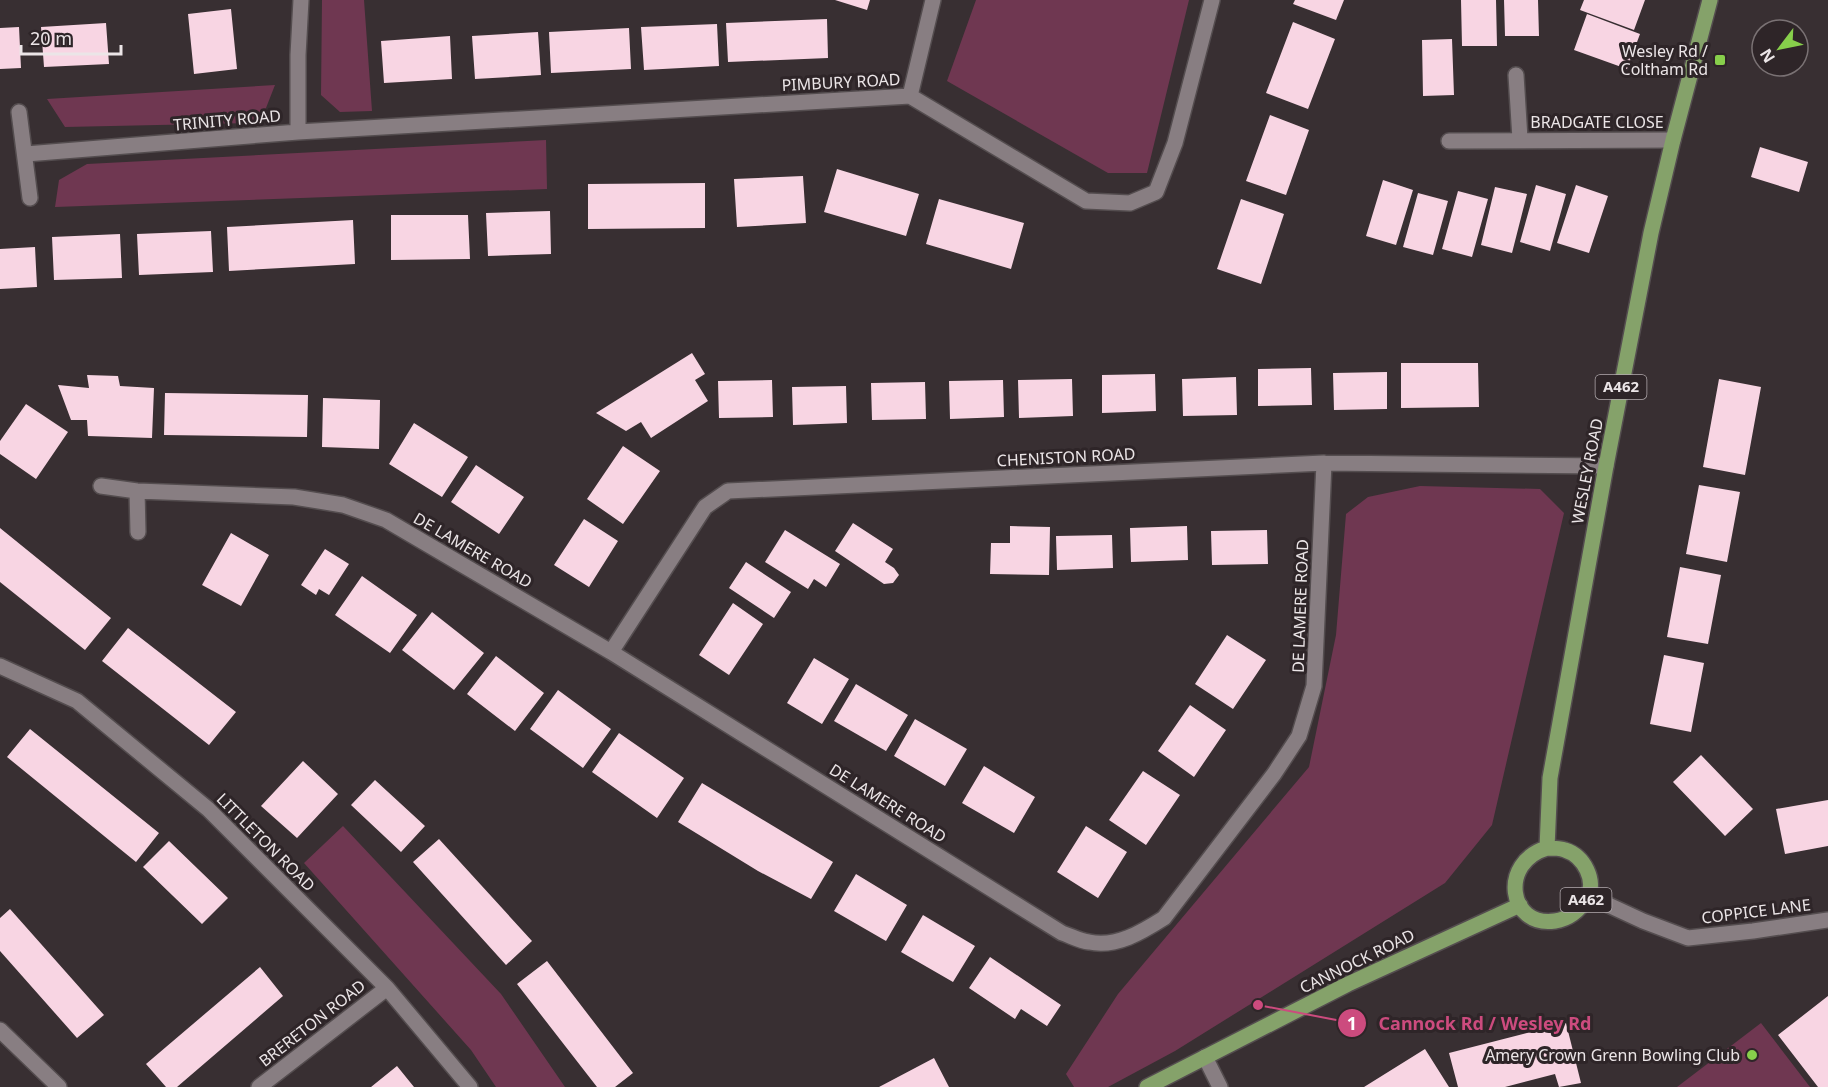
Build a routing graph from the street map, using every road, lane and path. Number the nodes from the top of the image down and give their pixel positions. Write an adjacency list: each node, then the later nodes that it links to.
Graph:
1 (301, 0): 8 (street, TRINITY ROAD)
2 (933, 0): 6 (street)
3 (1212, 0): 6 (street, PIMBURY ROAD)
4 (1710, 0): 10 (main road, WESLEY ROAD / A462)
5 (1516, 75): 9 (street, BRADGATE CLOSE)
6 (910, 96): 8 (street, PIMBURY ROAD)
7 (19, 112): 12 (street)
8 (298, 132): 12 (street, TRINITY ROAD)
9 (1520, 139): 10 (street, BRADGATE CLOSE); 11 (street, BRADGATE CLOSE)
10 (1673, 140): 15 (main road, WESLEY ROAD / A462)
11 (1449, 141)
12 (26, 154): 13 (street)
13 (30, 198)
14 (1324, 463): 15 (street, CHENISTON ROAD); 19 (street, CHENISTON ROAD); 19 (street, DE LAMERE ROAD)
15 (1606, 466): 21 (main road, WESLEY ROAD / A462)
16 (100, 486): 17 (street, DE LAMERE ROAD)
17 (137, 491): 18 (street); 19 (street, DE LAMERE ROAD)
18 (138, 532)
19 (611, 652)
20 (0, 666): 25 (street, LITTLETON ROAD)
21 (1547, 848): 22 (main road, A462); 23 (main road)
22 (1588, 896): 23 (main road, A462); 24 (street, COPPICE LANE)
23 (1520, 905): 27 (main road, CANNOCK ROAD)
24 (1828, 920)
25 (387, 988): 29 (street, BRERETON ROAD); 30 (street, LITTLETON ROAD)
26 (0, 1030): 28 (street)
27 (1205, 1057): 31 (main road, CANNOCK ROAD); 32 (street)
28 (59, 1087)
29 (259, 1087)
30 (470, 1087)
31 (1147, 1087)
32 (1220, 1087)

